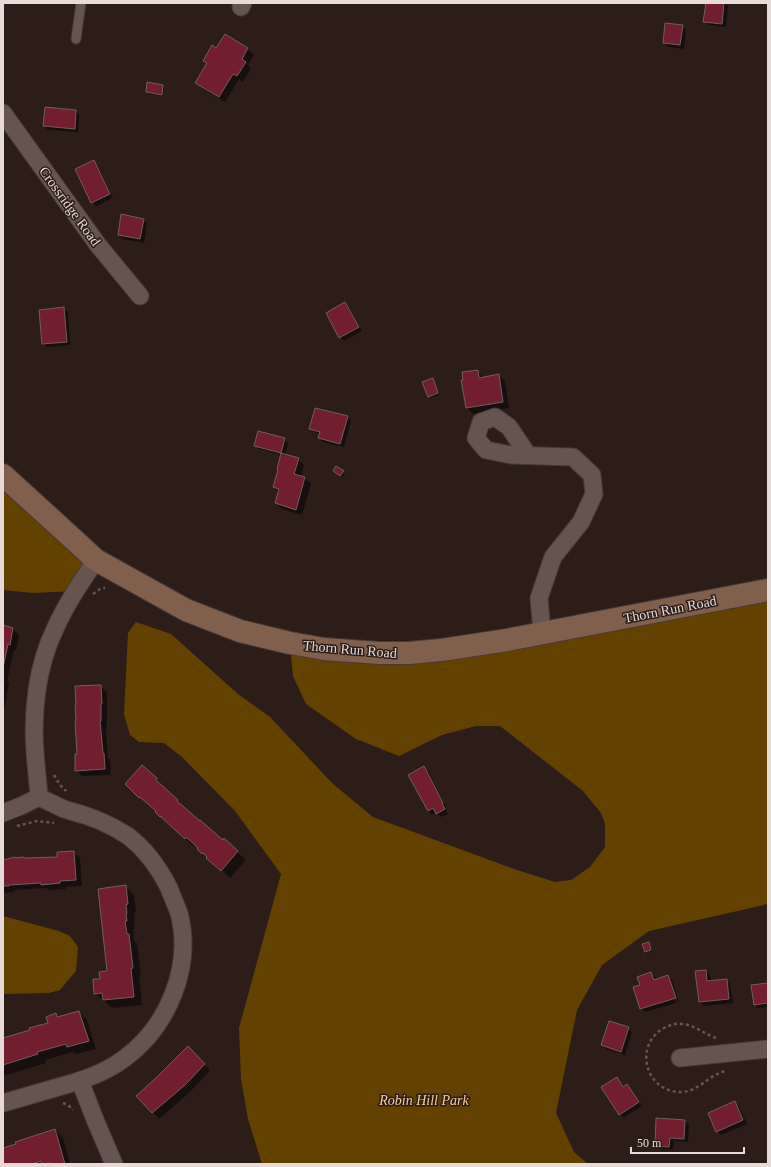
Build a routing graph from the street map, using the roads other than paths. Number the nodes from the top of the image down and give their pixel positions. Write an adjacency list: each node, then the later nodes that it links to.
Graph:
1 (81, 3): 2 (lane)
2 (76, 39)
3 (3, 113): 4 (street, Crossridge Road)
4 (140, 296)
5 (528, 455): 9 (street)
6 (3, 474): 7 (street, Thorn Run Road)
7 (96, 560): 9 (street, Thorn Run Road); 10 (street)
8 (768, 590): 9 (street, Thorn Run Road)
9 (542, 633)
10 (39, 797): 11 (street); 14 (street)
11 (3, 813)
12 (768, 1049): 13 (street)
13 (680, 1058)
14 (80, 1081): 15 (street); 16 (street)
15 (3, 1103)
16 (114, 1164)

